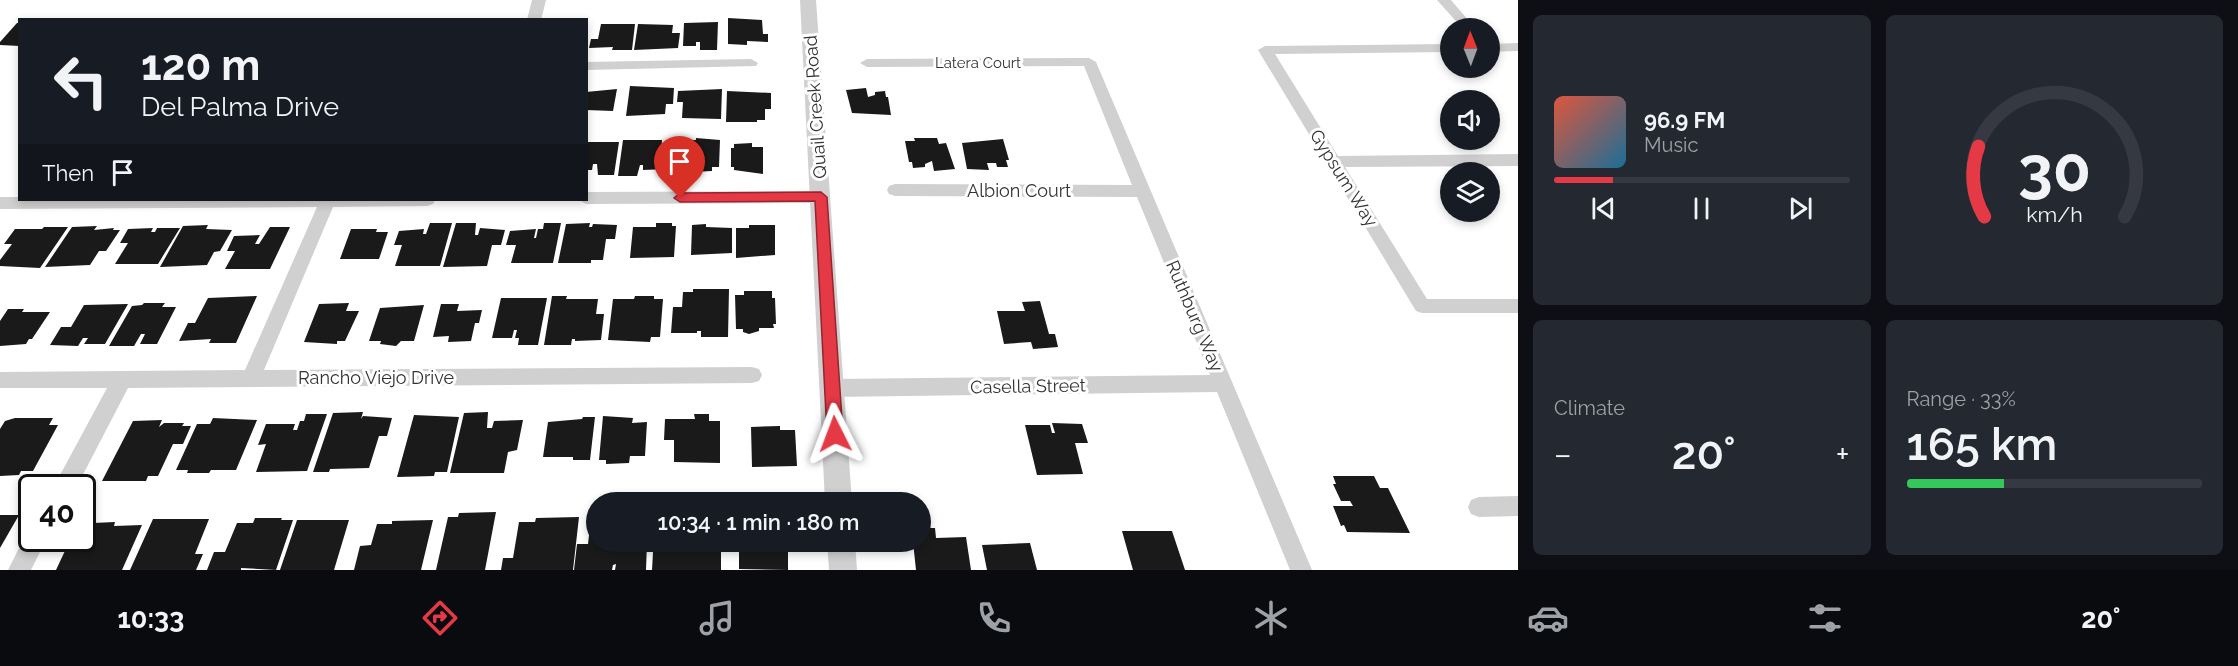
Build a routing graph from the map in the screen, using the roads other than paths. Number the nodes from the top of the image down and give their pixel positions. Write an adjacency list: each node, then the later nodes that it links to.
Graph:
1 (539, 0): 4 (street)
2 (808, 0): 17 (street, Quail Creek Road)
3 (1443, 0): 5 (street)
4 (534, 18)
5 (1460, 18)
6 (1518, 47): 8 (street)
7 (1440, 48): 14 (street, Gypsum Way)
8 (1500, 48)
9 (1089, 62): 11 (street, Latera Court); 16 (street, Ruthburg Way)
10 (751, 63): 12 (street)
11 (867, 63)
12 (588, 66)
13 (1518, 160): 14 (street)
14 (1333, 162): 22 (street, Gypsum Way)
15 (895, 190): 16 (street, Albion Court)
16 (1143, 191): 27 (street, Ruthburg Way)
17 (821, 197): 18 (street); 28 (street, Quail Creek Road)
18 (588, 198)
19 (219, 201): 21 (street)
20 (328, 201): 24 (street)
21 (0, 203)
22 (1518, 306)
23 (752, 375): 24 (street, Rancho Viejo Drive)
24 (251, 378): 25 (street, Rancho Viejo Drive)
25 (122, 379): 26 (street, Rancho Viejo Drive); 29 (street)
26 (0, 380)
27 (1223, 383): 28 (street, Casella Street); 37 (street, Ruthburg Way)
28 (832, 388): 30 (street, Quail Creek Road)
29 (71, 474)
30 (838, 492)
31 (1518, 506): 32 (street)
32 (1479, 507)
33 (29, 552): 35 (street)
34 (842, 552): 36 (street)
35 (19, 570)
36 (843, 570)
37 (1301, 570)

